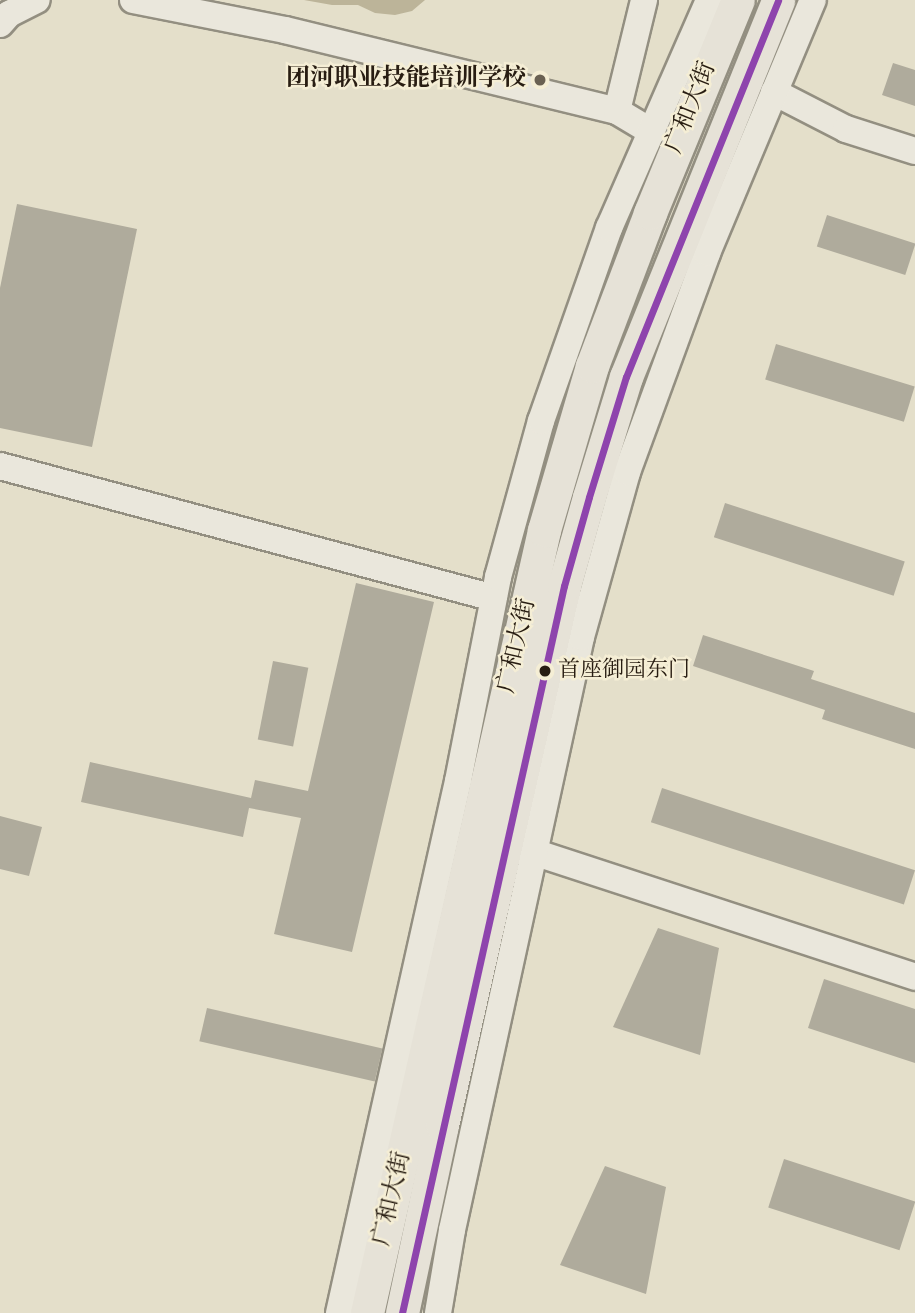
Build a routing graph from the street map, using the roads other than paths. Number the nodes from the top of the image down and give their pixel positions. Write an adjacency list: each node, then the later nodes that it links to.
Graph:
1 (37, 0): 8 (street)
2 (133, 0): 10 (street)
3 (644, 0): 10 (street)
4 (709, 0): 11 (street)
5 (738, 0): 15 (main road, 广和大街)
6 (778, 0): 14 (main road, 广和大街)
7 (813, 0): 9 (street)
8 (0, 24)
9 (774, 92): 12 (street); 13 (street)
10 (617, 111): 11 (street)
11 (652, 132): 15 (street)
12 (915, 151)
13 (724, 212): 14 (street); 16 (street)
14 (671, 260): 16 (main road, 广和大街)
15 (565, 399): 16 (street); 18 (street); 21 (main road, 广和大街)
16 (629, 420): 20 (main road, 广和大街)
17 (0, 466): 18 (street)
18 (494, 598): 19 (street)
19 (454, 801): 21 (street); 23 (street)
20 (521, 848): 22 (street); 25 (main road, 广和大街); 26 (street)
21 (469, 866): 24 (main road, 广和大街)
22 (915, 977)
23 (339, 1313)
24 (367, 1313)
25 (402, 1313)
26 (438, 1313)

